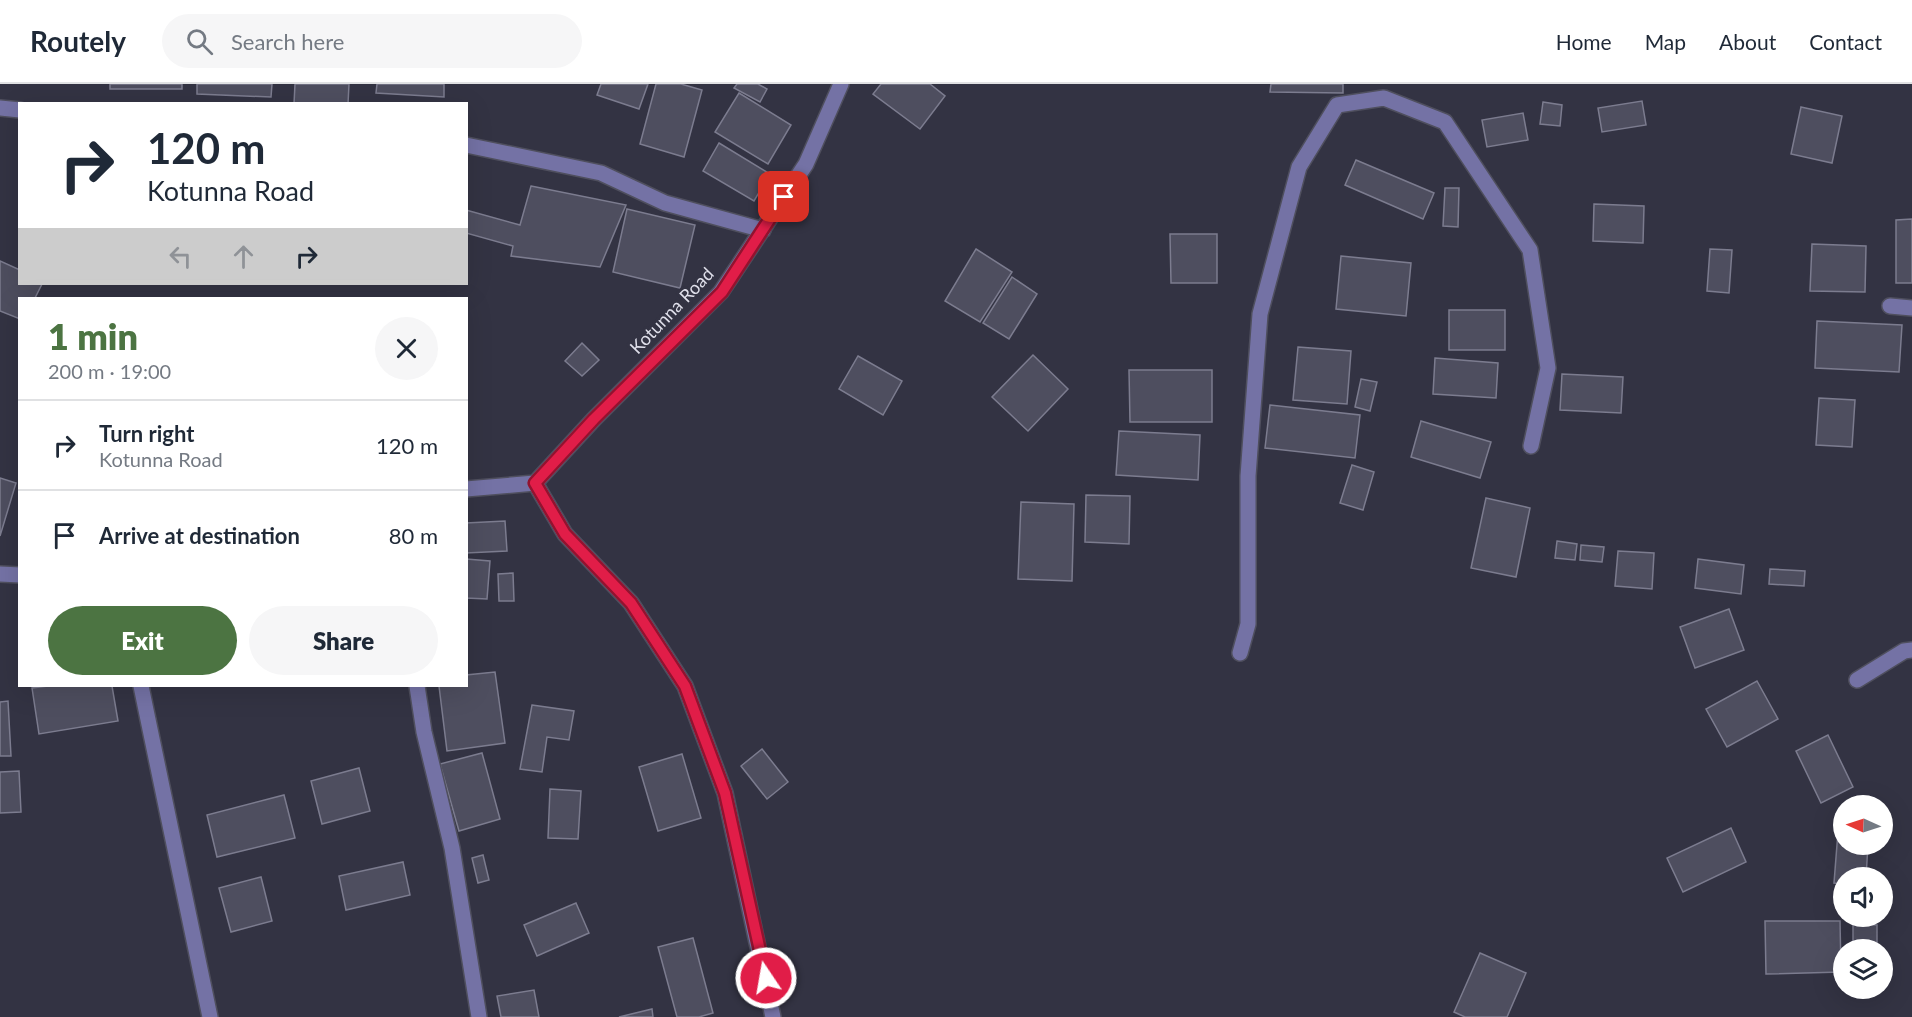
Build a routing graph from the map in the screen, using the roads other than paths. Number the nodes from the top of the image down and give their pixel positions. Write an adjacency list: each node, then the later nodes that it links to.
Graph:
1 (841, 84): 6 (street, Kotunna Road)
2 (1384, 91): 9 (street); 15 (street)
3 (0, 108): 4 (street)
4 (18, 110)
5 (468, 145): 6 (street)
6 (763, 230): 10 (street, Kotunna Road)
7 (1890, 306): 8 (street)
8 (1912, 308)
9 (1531, 446)
10 (535, 483): 11 (street); 21 (street)
11 (468, 489)
12 (0, 574): 13 (street)
13 (18, 575)
14 (1912, 650): 16 (street)
15 (1240, 653)
16 (1857, 680)
17 (141, 687): 19 (street)
18 (417, 687): 20 (street)
19 (206, 1016)
20 (479, 1017)
21 (773, 1017)

